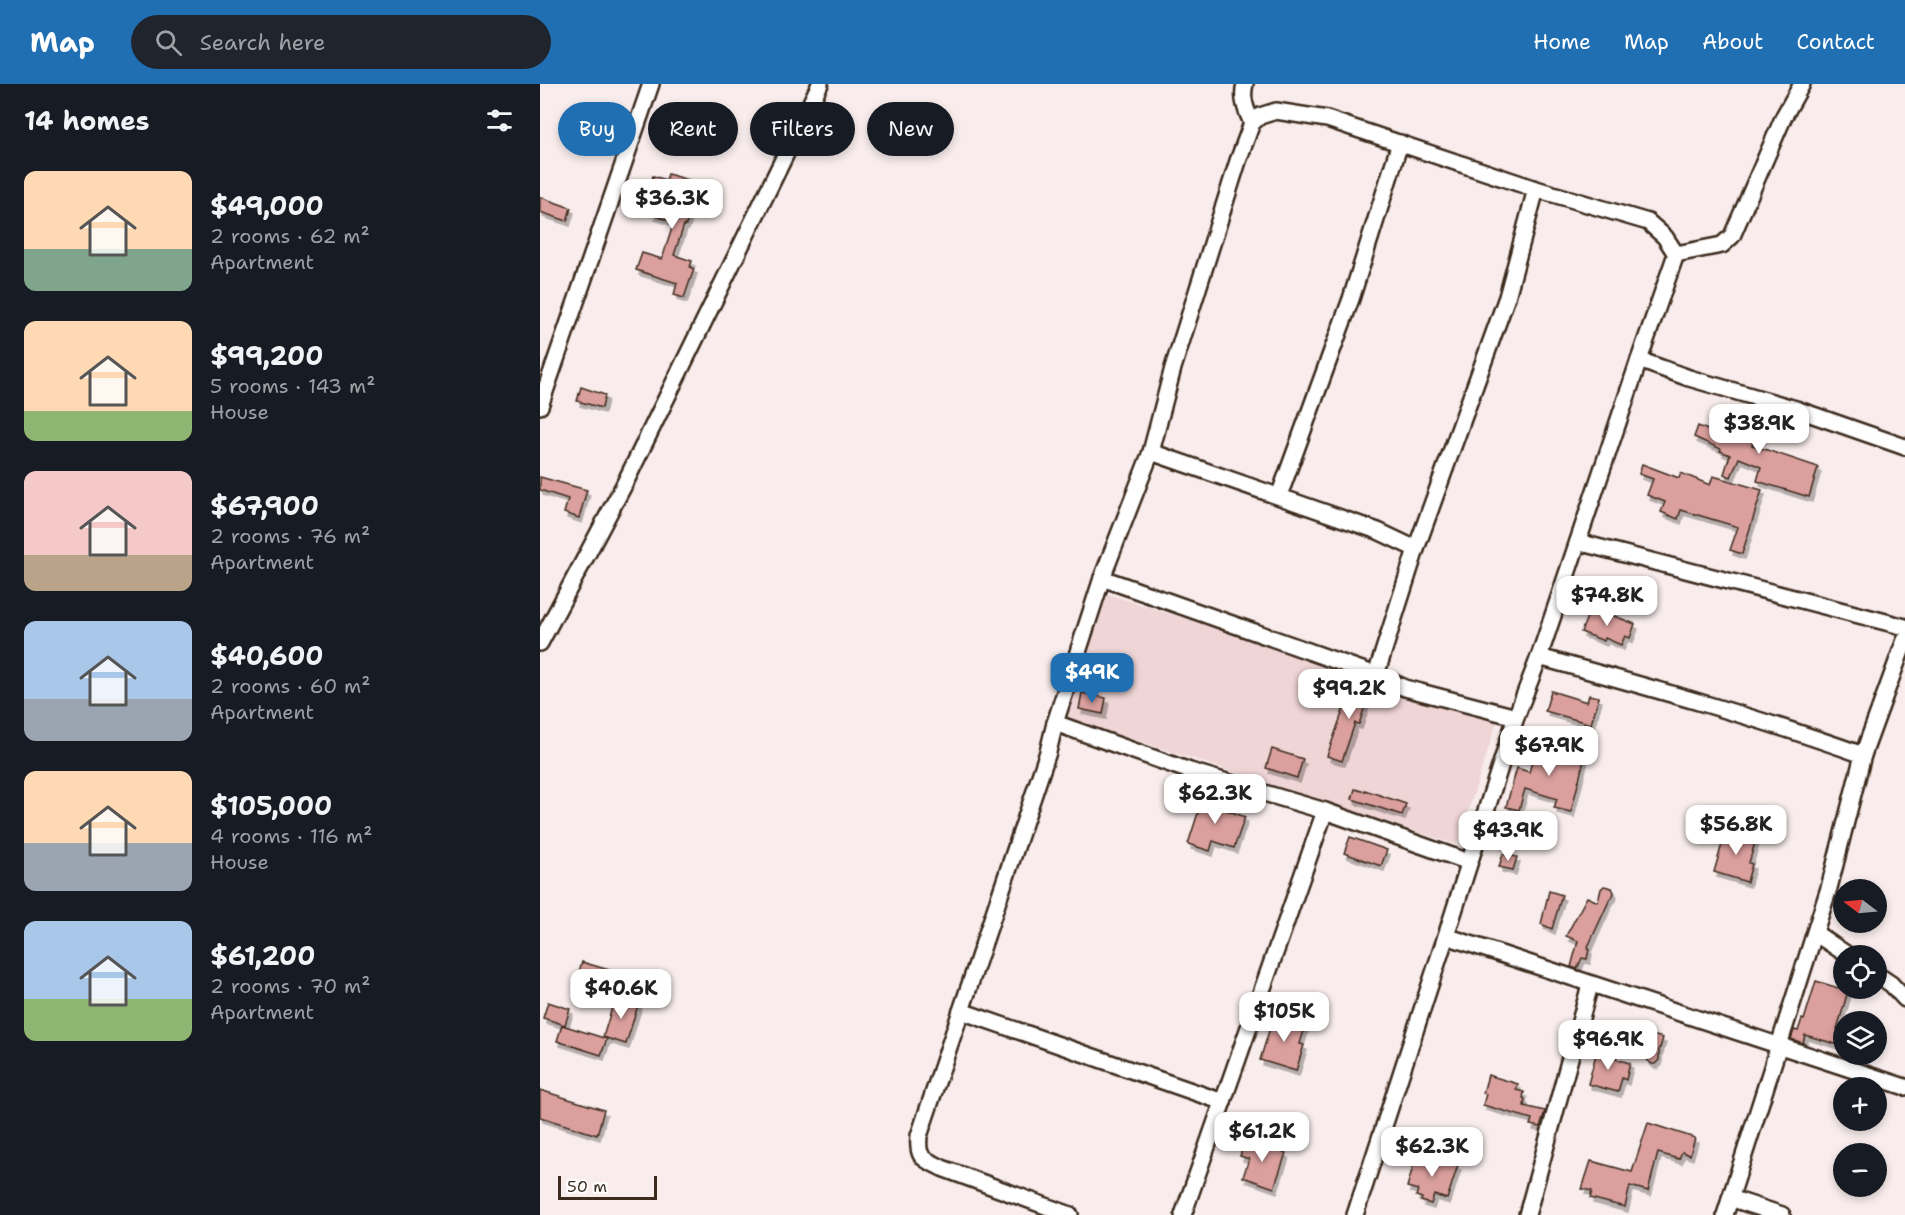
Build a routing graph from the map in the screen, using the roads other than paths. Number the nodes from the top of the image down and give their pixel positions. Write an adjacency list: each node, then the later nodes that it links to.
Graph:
1 (651, 84): 10 (street)
2 (820, 84): 19 (street)
3 (1245, 84): 5 (street)
4 (1802, 84): 8 (street)
5 (1252, 123): 6 (street); 12 (street)
6 (1400, 143): 7 (street); 13 (street)
7 (1536, 189): 8 (street); 15 (street)
8 (1676, 254): 9 (street)
9 (1638, 360): 11 (street); 14 (street)
10 (540, 406)
11 (1905, 447)
12 (1151, 452): 13 (street); 16 (street)
13 (1279, 496): 15 (street)
14 (1578, 542): 17 (street); 20 (street)
15 (1416, 549): 21 (street)
16 (1102, 578): 21 (street); 23 (street)
17 (1905, 627)
18 (1905, 640): 24 (street)
19 (540, 643)
20 (1539, 657): 22 (street); 24 (street)
21 (1376, 675): 22 (street)
22 (1516, 717): 26 (street)
23 (1055, 723): 25 (street); 33 (street)
24 (1863, 755): 27 (street)
25 (1325, 811): 26 (street); 36 (street)
26 (1469, 862): 28 (street)
27 (1815, 933): 29 (street); 34 (street)
28 (1446, 936): 31 (street); 40 (street)
29 (1833, 945)
30 (1887, 981): 32 (street)
31 (1590, 985): 34 (street); 41 (street)
32 (1905, 999)
33 (961, 1011): 36 (street); 38 (street)
34 (1777, 1046): 35 (street); 37 (street)
35 (1905, 1088)
36 (1223, 1102): 39 (street)
37 (1730, 1198): 42 (street); 43 (street)
38 (1070, 1215)
39 (1184, 1215)
40 (1355, 1215)
41 (1527, 1215)
42 (1725, 1215)
43 (1782, 1215)

